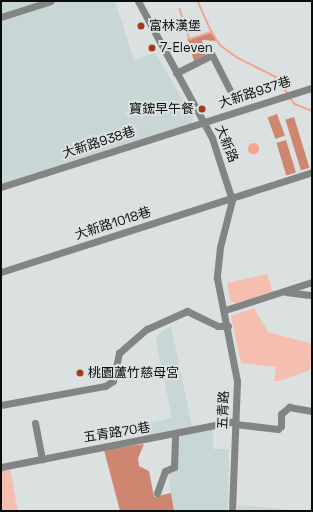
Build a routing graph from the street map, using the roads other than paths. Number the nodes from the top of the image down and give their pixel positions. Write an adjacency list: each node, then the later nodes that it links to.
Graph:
1 (51, 1): 3 (street)
2 (138, 1): 4 (street, 大新路)
3 (1, 17)
4 (176, 73): 6 (street); 7 (street, 大新路)
5 (312, 88): 7 (street, 大新路937巷)
6 (230, 90)
7 (204, 122): 9 (street, 大新路938巷); 10 (street, 大新路)
8 (312, 172): 10 (street, 大新路1018巷)
9 (1, 187)
10 (232, 200): 11 (street, 大新路1018巷); 15 (street)
11 (1, 272)
12 (312, 282): 13 (street)
13 (284, 292): 14 (street); 15 (street)
14 (312, 295)
15 (225, 310): 16 (street, 五青路)
16 (228, 326): 17 (street); 20 (street, 五青路)
17 (1, 405)
18 (312, 411): 20 (street, 五青路70巷)
19 (35, 423): 22 (street)
20 (236, 423): 21 (street, 五青路70巷); 25 (street, 五青路)
21 (175, 435): 22 (street, 五青路70巷); 24 (street)
22 (42, 459): 23 (street, 五青路70巷)
23 (1, 467)
24 (157, 493)
25 (232, 511)

